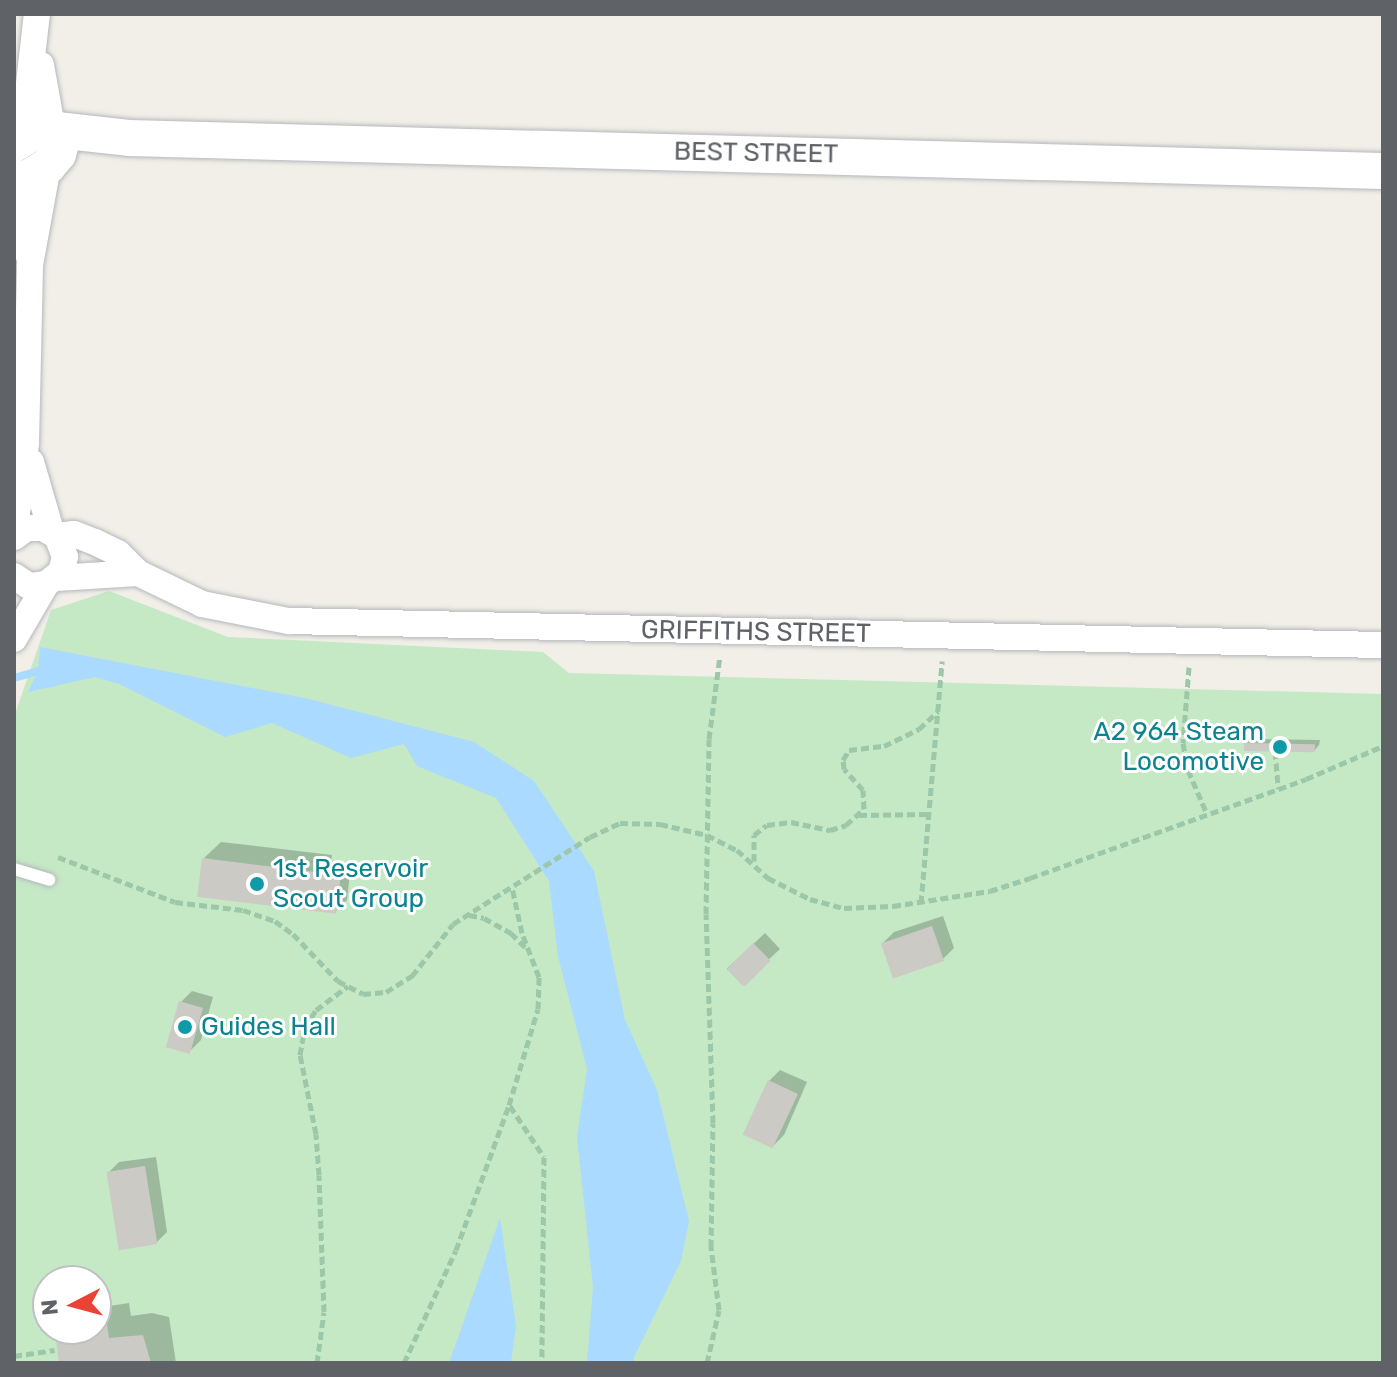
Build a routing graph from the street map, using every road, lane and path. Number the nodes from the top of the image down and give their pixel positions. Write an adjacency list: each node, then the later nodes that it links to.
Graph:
1 (37, 14): 2 (street)
2 (35, 143): 3 (street, BEST STREET); 4 (street); 5 (street)
3 (1383, 171)
4 (14, 178): 5 (street)
5 (30, 265): 6 (street)
6 (26, 443): 7 (street); 8 (street)
7 (54, 534): 8 (street, GRIFFITHS STREET); 9 (street, GRIFFITHS STREET); 11 (street)
8 (14, 537)
9 (138, 573): 11 (street, GRIFFITHS STREET); 13 (street, GRIFFITHS STREET)
10 (14, 576): 11 (street, GRIFFITHS STREET); 12 (street)
11 (51, 581): 14 (street)
12 (14, 585)
13 (723, 632): 15 (street, GRIFFITHS STREET); 25 (path)
14 (14, 639)
15 (1192, 642): 16 (street, GRIFFITHS STREET); 23 (path)
16 (1383, 645)
17 (939, 683): 18 (path)
18 (938, 711): 22 (path); 24 (path)
19 (1383, 746): 21 (path)
20 (1275, 751): 21 (path)
21 (1278, 789): 23 (path)
22 (930, 814): 24 (path); 31 (path)
23 (1207, 814): 31 (path)
24 (858, 815): 27 (path)
25 (707, 835): 27 (path); 30 (path); 41 (path)
26 (58, 857): 34 (path)
27 (756, 865): 31 (path)
28 (14, 869): 29 (lane)
29 (49, 880)
30 (512, 887): 32 (path); 33 (path)
31 (921, 903)
32 (468, 915): 33 (path); 34 (path)
33 (529, 950): 35 (path)
34 (348, 986): 38 (path)
35 (509, 1105): 39 (path); 40 (path)
36 (55, 1350): 37 (path)
37 (14, 1356)
38 (317, 1363)
39 (404, 1363)
40 (542, 1363)
41 (707, 1363)

